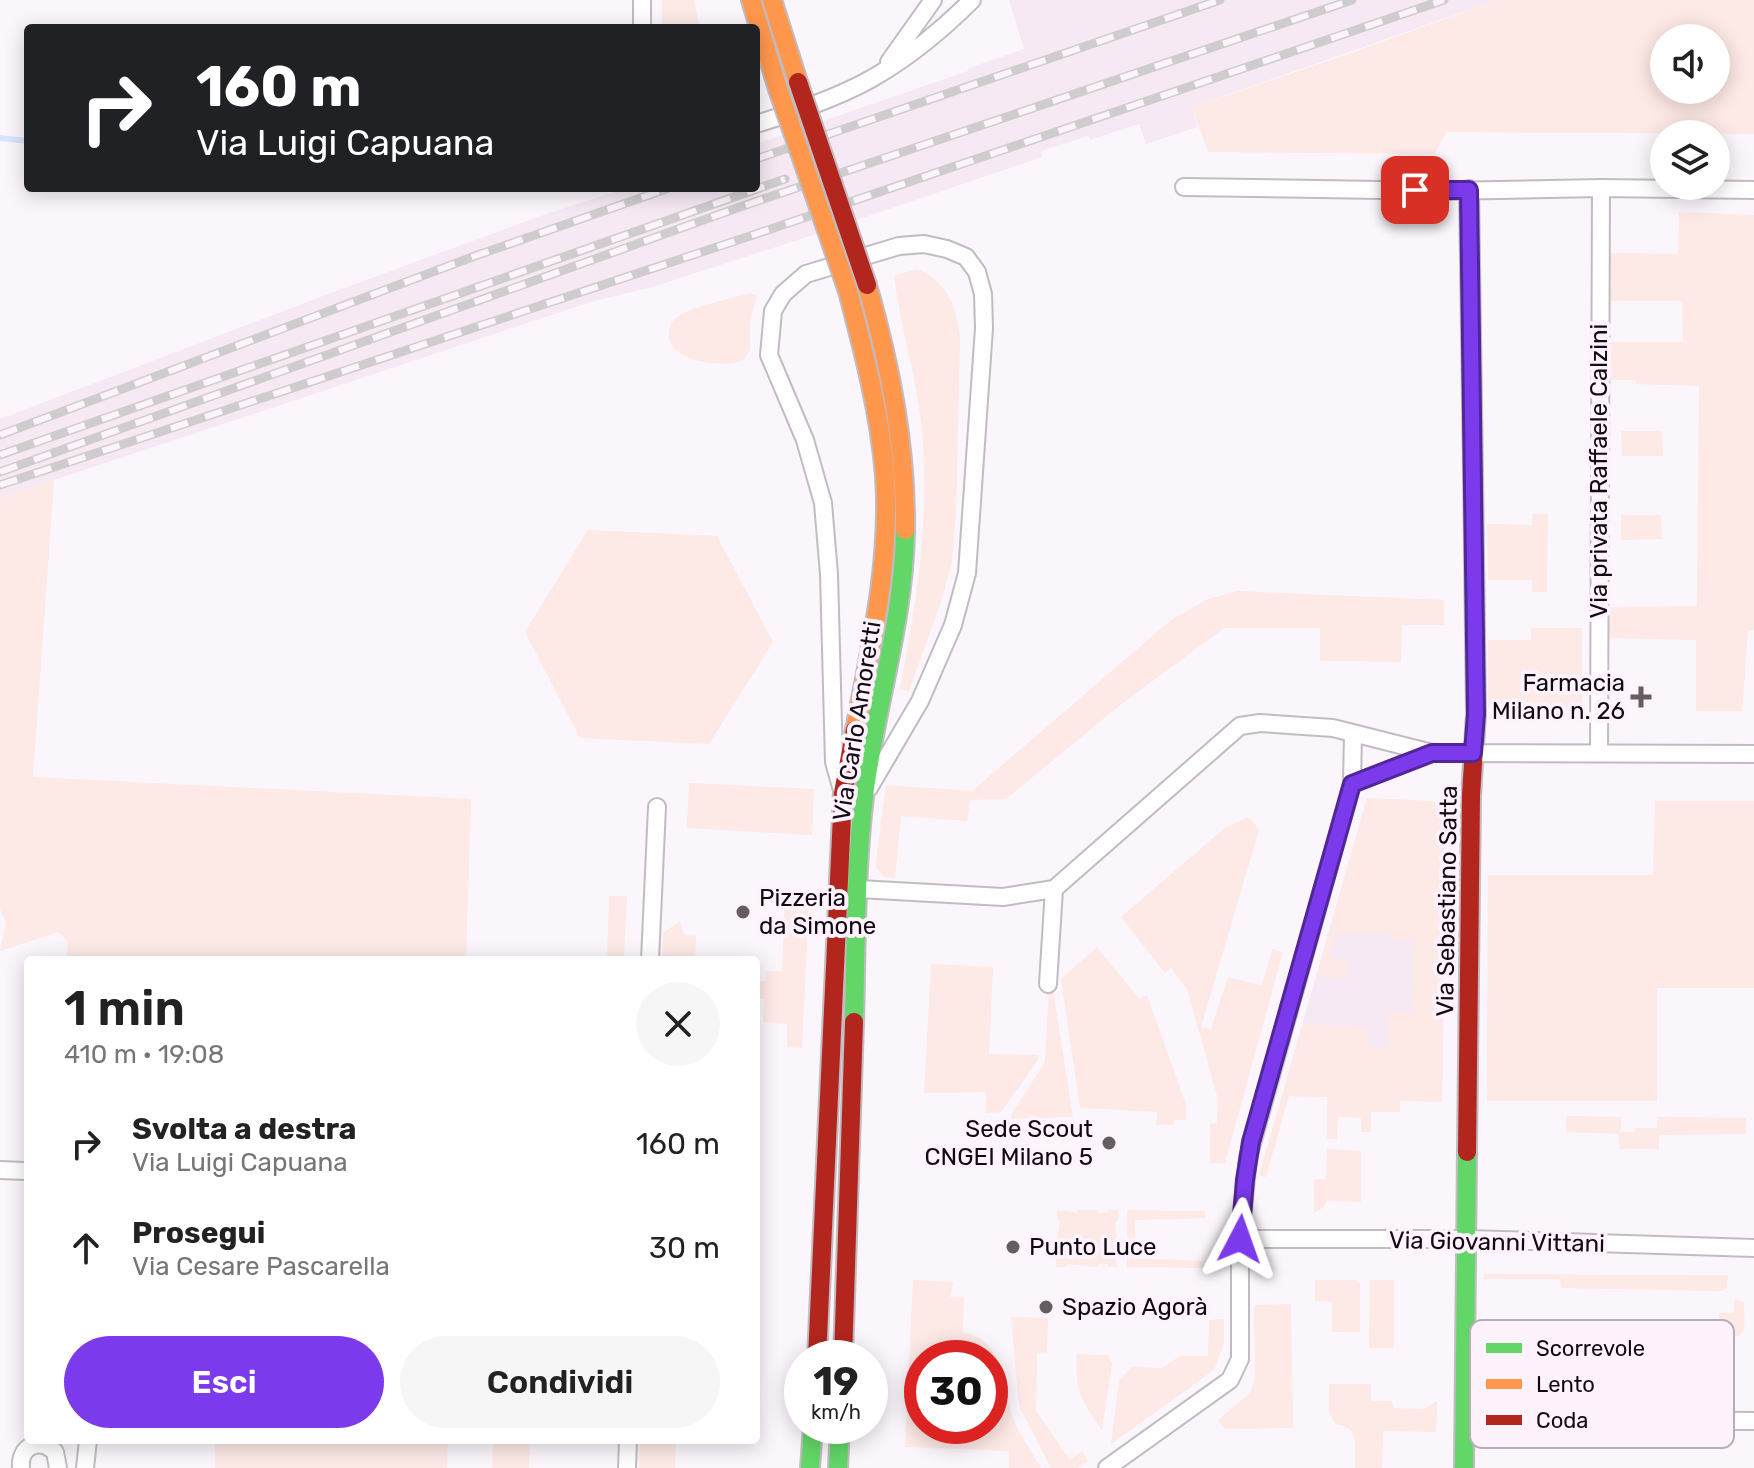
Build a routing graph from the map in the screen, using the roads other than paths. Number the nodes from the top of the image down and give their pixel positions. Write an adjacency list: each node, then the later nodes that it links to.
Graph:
1 (642, 0): 6 (street)
2 (751, 0): 7 (street, Via Carlo Amoretti, bridge)
3 (772, 0): 22 (street, Via Carlo Amoretti, bridge)
4 (933, 0): 9 (street)
5 (972, 0): 9 (street)
6 (642, 24)
7 (758, 24)
8 (760, 30): 21 (street, Via Carlo Amoretti, bridge)
9 (881, 73): 10 (street)
10 (760, 122)
11 (1184, 187): 13 (street)
12 (1601, 188): 13 (street); 14 (street); 18 (street, Via privata Raffaele Calzini)
13 (1469, 190): 17 (street, Via Sebastiano Satta)
14 (1754, 190)
15 (1353, 734): 16 (street); 20 (street); 25 (street)
16 (1432, 753): 17 (street); 20 (street)
17 (1473, 753): 18 (street); 31 (street, Via Sebastiano Satta)
18 (1599, 753): 19 (street)
19 (1754, 754)
20 (1352, 784): 30 (street)
21 (843, 793): 22 (street, Via Carlo Amoretti); 33 (street, Via Carlo Amoretti)
22 (864, 796): 24 (street, Via Carlo Amoretti)
23 (657, 807): 26 (street)
24 (859, 889): 25 (street); 34 (street, Via Carlo Amoretti)
25 (1054, 889): 27 (street)
26 (650, 956)
27 (1048, 984)
28 (0, 1170): 29 (street)
29 (24, 1172)
30 (1240, 1239): 31 (street, Via Giovanni Vittani); 51 (street)
31 (1468, 1239): 32 (street, Via Giovanni Vittani); 35 (street, Via Sebastiano Satta)
32 (1754, 1248)
33 (818, 1340)
34 (844, 1340)
35 (1465, 1419): 36 (street); 52 (street, Via Sebastiano Satta)
36 (1470, 1419)
37 (1734, 1421): 38 (street)
38 (1754, 1421)
39 (39, 1444): 45 (street)
40 (42, 1444): 46 (street)
41 (88, 1444): 47 (street)
42 (628, 1444): 48 (street)
43 (812, 1444): 49 (street)
44 (839, 1444): 50 (street)
45 (21, 1468)
46 (58, 1468)
47 (85, 1468)
48 (627, 1468)
49 (810, 1468)
50 (838, 1468)
51 (1107, 1468)
52 (1464, 1468)

